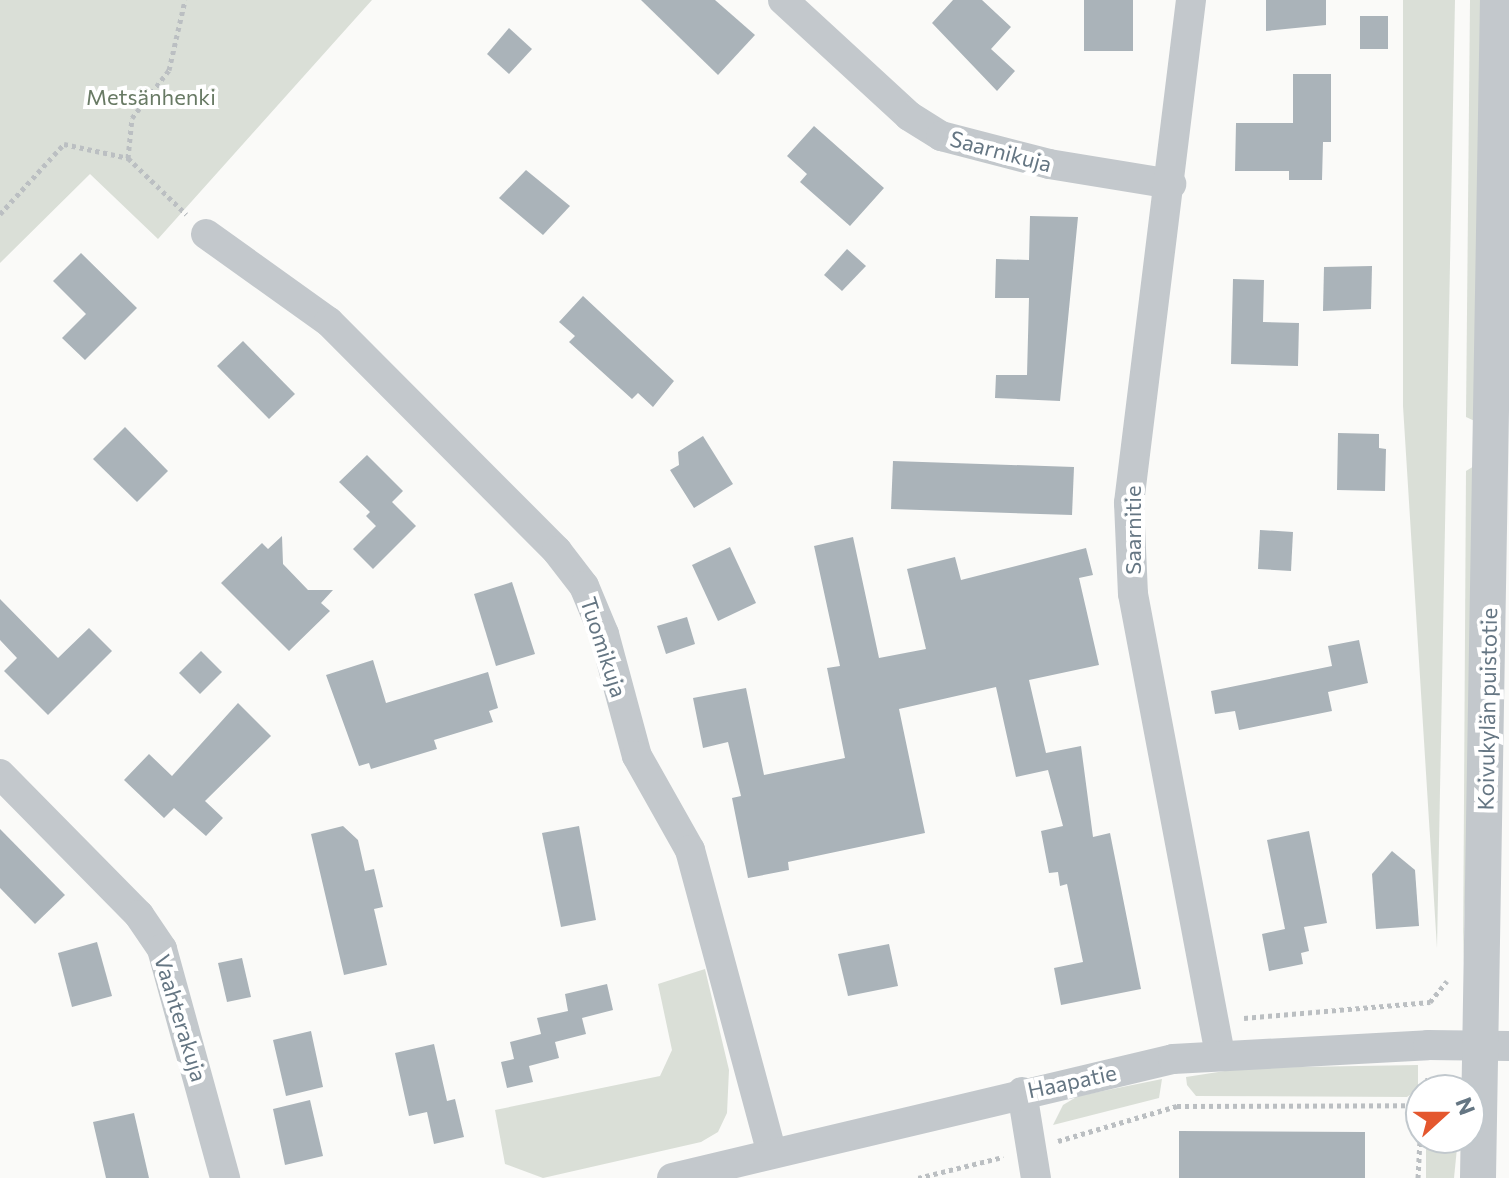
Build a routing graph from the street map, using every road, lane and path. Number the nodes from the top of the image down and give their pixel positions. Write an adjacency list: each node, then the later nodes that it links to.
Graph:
1 (185, 0): 5 (path)
2 (783, 0): 6 (street, Saarnikuja)
3 (1191, 0): 6 (street, Saarnitie)
4 (1498, 0): 10 (street, Koivukylän puistotie)
5 (128, 158): 7 (path); 8 (path)
6 (1171, 184): 11 (street, Saarnitie)
7 (0, 214)
8 (206, 234): 16 (street, Tuomikuja)
9 (0, 774): 19 (street, Vaahterakuja)
10 (1481, 975): 11 (path); 12 (street, Koivukylän puistotie)
11 (1215, 1019): 13 (street, Saarnitie)
12 (1495, 1045): 13 (street, Haapatie); 23 (street, Koivukylän puistotie)
13 (1220, 1056): 14 (street, Haapatie)
14 (1022, 1092): 16 (street, Haapatie); 18 (street)
15 (1405, 1105): 18 (path)
16 (772, 1153): 20 (street, Haapatie)
17 (1419, 1154): 22 (path)
18 (1034, 1164): 21 (path)
19 (225, 1178)
20 (672, 1178)
21 (918, 1178)
22 (1418, 1178)
23 (1478, 1178)

